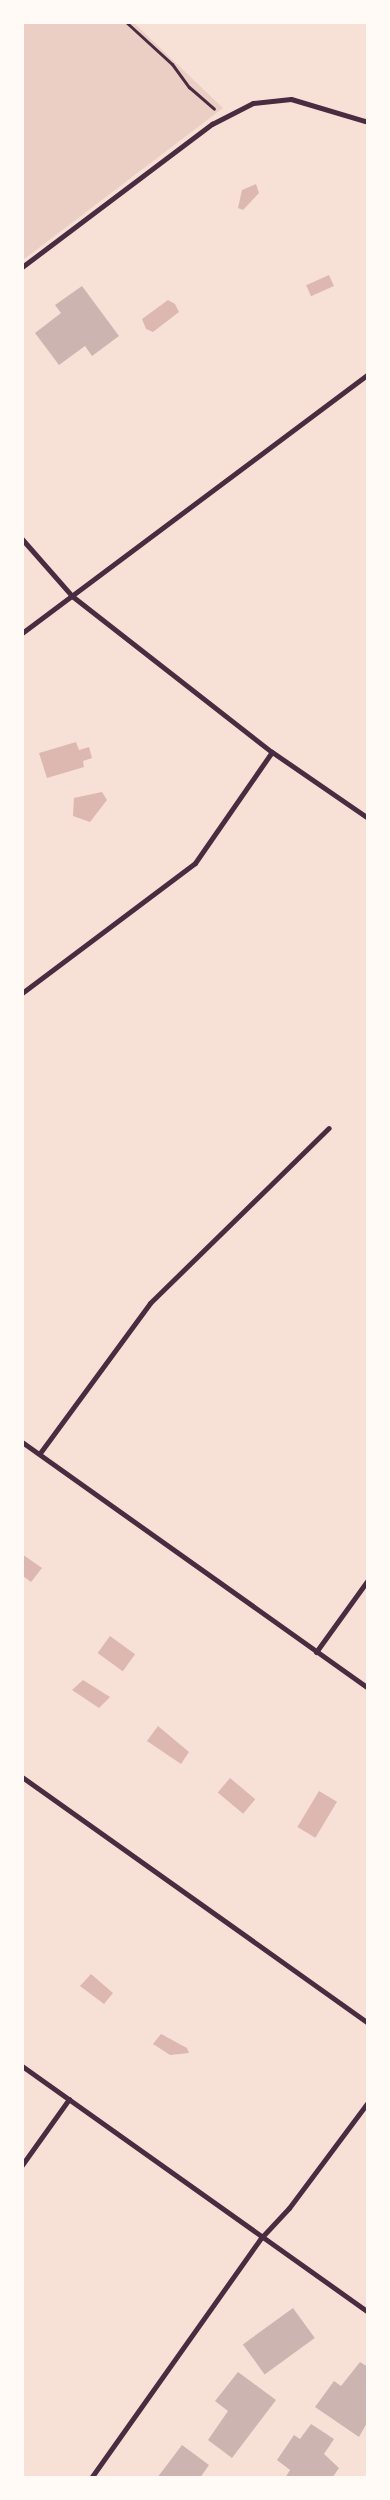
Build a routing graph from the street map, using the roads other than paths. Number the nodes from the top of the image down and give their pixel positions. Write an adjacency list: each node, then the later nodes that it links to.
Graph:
1 (368, 122): 2 (street)
2 (22, 267)
3 (368, 374): 5 (street)
4 (22, 539): 5 (street)
5 (72, 596): 6 (street); 7 (street)
6 (22, 633)
7 (272, 752): 8 (street); 9 (street)
8 (368, 818)
9 (22, 993)
10 (330, 1128): 12 (street)
11 (22, 1442): 12 (street)
12 (40, 1453): 14 (street)
13 (368, 1580): 14 (street)
14 (316, 1652): 15 (street)
15 (368, 1688)
16 (22, 1777): 17 (street)
17 (368, 2023)
18 (22, 2066): 19 (street)
19 (69, 2100): 21 (street); 22 (street)
20 (368, 2102): 22 (street)
21 (22, 2165)
22 (261, 2238): 23 (street); 24 (street)
23 (368, 2312)
24 (91, 2478)

